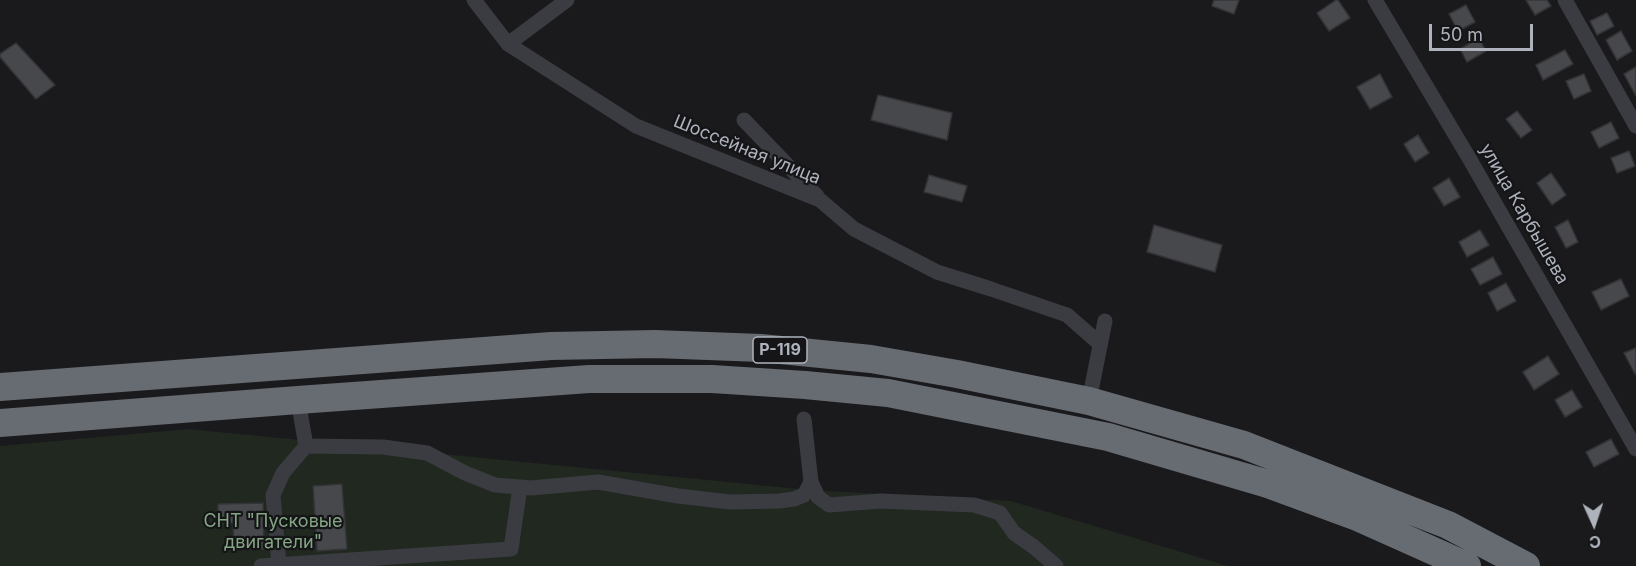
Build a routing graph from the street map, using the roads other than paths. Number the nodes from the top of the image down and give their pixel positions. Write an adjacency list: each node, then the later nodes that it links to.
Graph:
1 (474, 0): 5 (street, Шоссейная улица)
2 (567, 0): 5 (street)
3 (1375, 0): 17 (street, улица Карбышева)
4 (1565, 0): 7 (street)
5 (508, 44): 8 (street, Шоссейная улица)
6 (744, 120): 8 (street)
7 (1636, 126)
8 (820, 200): 10 (street, Шоссейная улица)
9 (1105, 321): 10 (street)
10 (1099, 343): 13 (street)
11 (0, 387): 13 (highway, Р-119)
12 (298, 400): 15 (highway, Р-119); 16 (street); 23 (highway, Р-119)
13 (1089, 401): 24 (highway, Р-119)
14 (804, 419): 18 (street)
15 (0, 423)
16 (306, 446): 19 (street); 20 (street)
17 (1636, 449)
18 (811, 482): 19 (street); 22 (street)
19 (520, 487): 20 (street)
20 (279, 565): 21 (street)
21 (261, 566)
22 (1056, 566)
23 (1467, 566)
24 (1526, 566)

